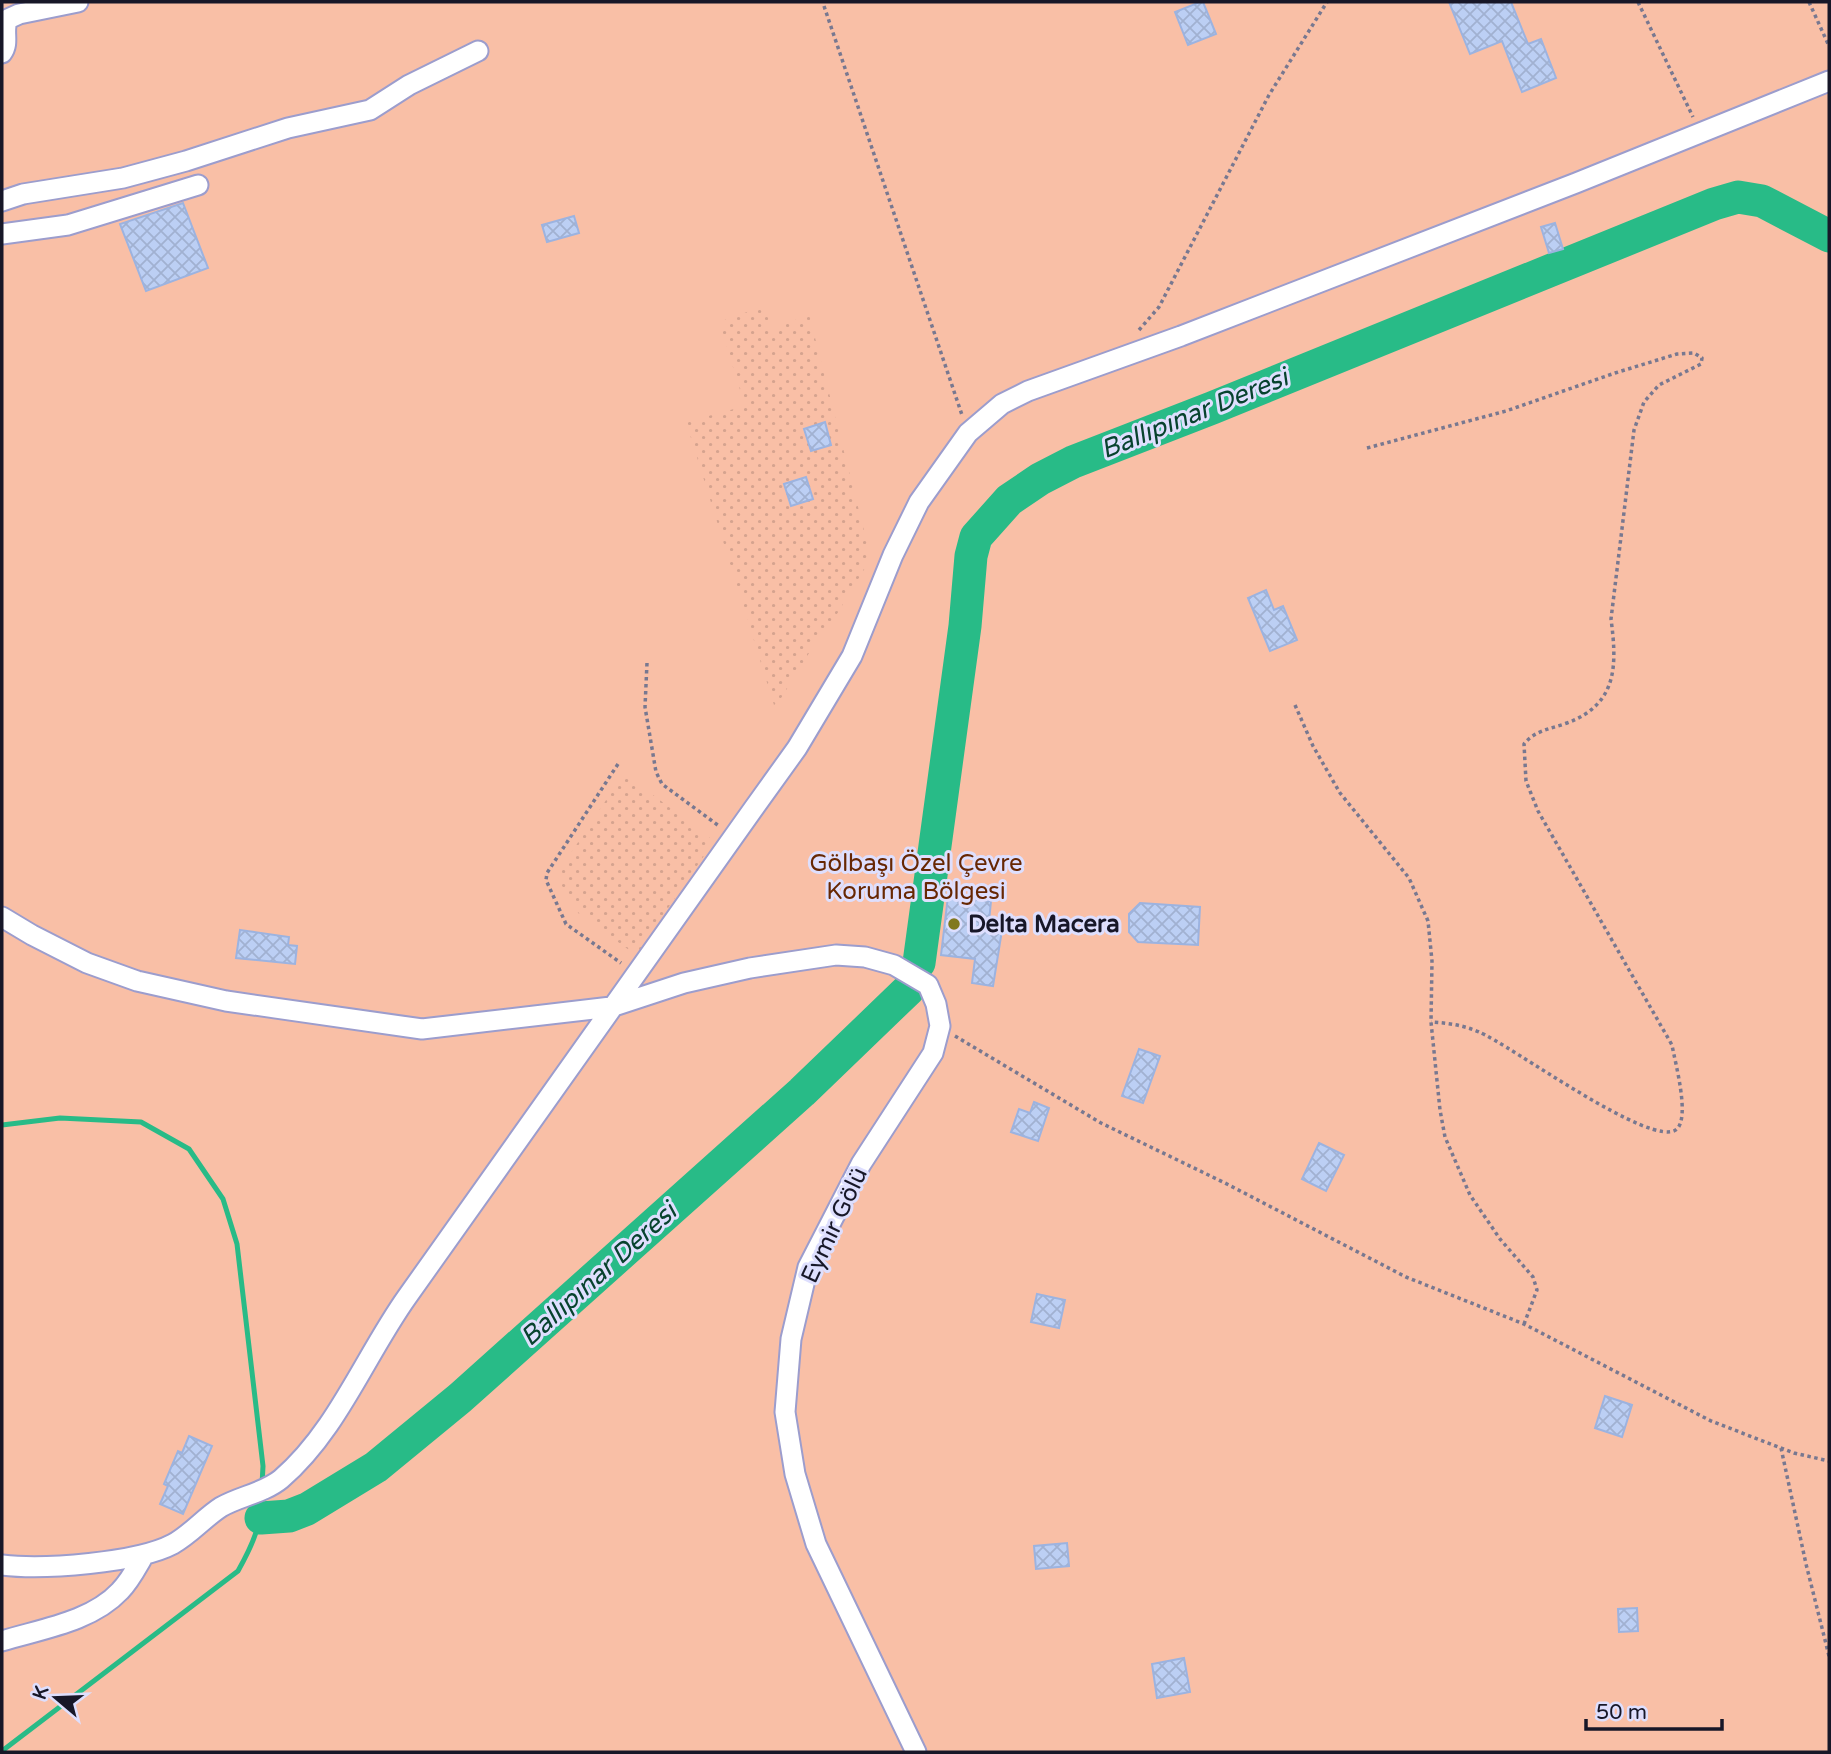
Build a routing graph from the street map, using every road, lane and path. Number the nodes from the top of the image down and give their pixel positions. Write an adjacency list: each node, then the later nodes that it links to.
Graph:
1 (78, 2): 8 (street)
2 (1327, 2): 14 (path)
3 (1638, 2): 10 (path)
4 (1809, 2): 6 (path)
5 (824, 6): 15 (path)
6 (1829, 46)
7 (478, 51): 12 (street)
8 (2, 53)
9 (1829, 81): 10 (street)
10 (1700, 133): 14 (street)
11 (198, 185): 13 (street)
12 (2, 201)
13 (2, 234)
14 (1115, 359): 15 (street)
15 (968, 433): 20 (street)
16 (1367, 448): 24 (path)
17 (647, 663): 20 (path)
18 (1295, 705): 24 (path)
19 (618, 764): 22 (path)
20 (733, 836): 22 (street)
21 (2, 916): 23 (street)
22 (637, 975): 23 (street)
23 (611, 1007): 25 (street); 29 (street)
24 (1431, 1022): 26 (path)
25 (940, 1026): 26 (path); 33 (street, Eymir Gölü)
26 (1524, 1324): 27 (path)
27 (1781, 1448): 28 (path); 32 (path)
28 (1829, 1461)
29 (144, 1555): 30 (street); 31 (street)
30 (2, 1565)
31 (2, 1641)
32 (1829, 1656)
33 (916, 1752)

